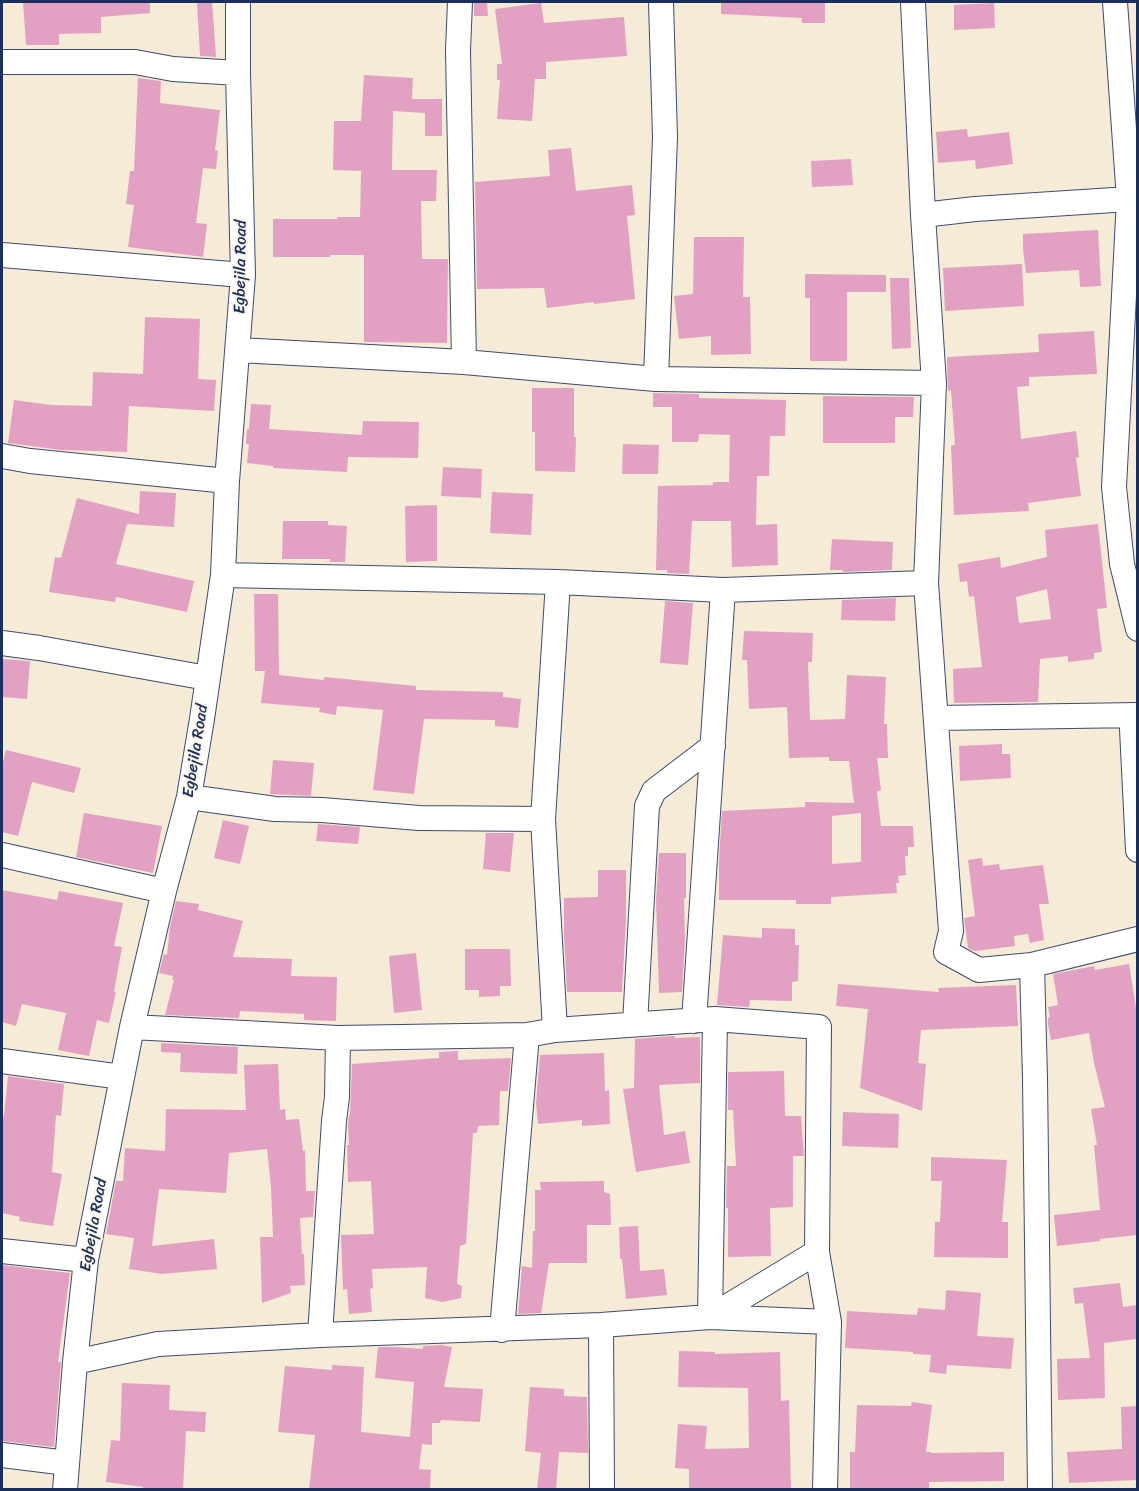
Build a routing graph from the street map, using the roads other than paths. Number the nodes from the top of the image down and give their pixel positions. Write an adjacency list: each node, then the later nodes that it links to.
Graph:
1 (238, 2): 8 (street, Egbejila Road)
2 (460, 2): 14 (street)
3 (661, 2): 15 (street)
4 (913, 2): 10 (street)
5 (1114, 2): 6 (street)
6 (1128, 41): 9 (street)
7 (2, 62): 8 (street)
8 (237, 73): 12 (street, Egbejila Road)
9 (1129, 199): 10 (street); 23 (street)
10 (923, 215): 16 (street)
11 (2, 255): 12 (street)
12 (243, 275): 13 (street, Egbejila Road)
13 (238, 350): 14 (street); 18 (street, Egbejila Road)
14 (464, 362): 15 (street)
15 (656, 379): 16 (street)
16 (934, 384): 21 (street)
17 (2, 456): 18 (street)
18 (227, 481): 19 (street, Egbejila Road)
19 (222, 575): 20 (street); 25 (street, Egbejila Road)
20 (558, 582): 22 (street); 31 (street)
21 (926, 583): 22 (street); 27 (street)
22 (723, 590): 29 (street)
23 (1137, 629)
24 (2, 643): 25 (street)
25 (207, 678): 30 (street, Egbejila Road)
26 (1137, 715): 27 (street)
27 (936, 718): 36 (street)
28 (1137, 721): 32 (street)
29 (713, 746): 37 (street); 38 (street)
30 (189, 797): 31 (street); 34 (street, Egbejila Road)
31 (543, 819): 40 (street)
32 (1137, 850)
33 (2, 855): 34 (street)
34 (164, 891): 39 (street, Egbejila Road)
35 (1137, 939): 36 (street)
36 (1032, 965): 59 (street)
37 (705, 1020): 38 (street); 46 (street); 48 (street)
38 (635, 1024): 40 (street)
39 (132, 1026): 42 (street); 44 (street, Egbejila Road)
40 (555, 1030): 41 (street)
41 (527, 1035): 42 (street); 51 (street)
42 (338, 1038): 52 (street)
43 (2, 1061): 44 (street)
44 (122, 1077): 47 (street, Egbejila Road)
45 (2, 1251): 47 (street)
46 (817, 1252): 48 (street); 49 (street)
47 (86, 1260): 53 (street, Egbejila Road)
48 (710, 1317): 49 (street); 50 (street)
49 (829, 1322): 58 (street)
50 (601, 1326): 51 (street); 57 (street)
51 (502, 1330): 52 (street)
52 (320, 1335): 53 (street)
53 (75, 1362): 55 (street, Egbejila Road)
54 (2, 1455): 55 (street)
55 (67, 1463): 56 (street, Egbejila Road)
56 (65, 1490)
57 (602, 1490)
58 (825, 1490)
59 (1040, 1490)

